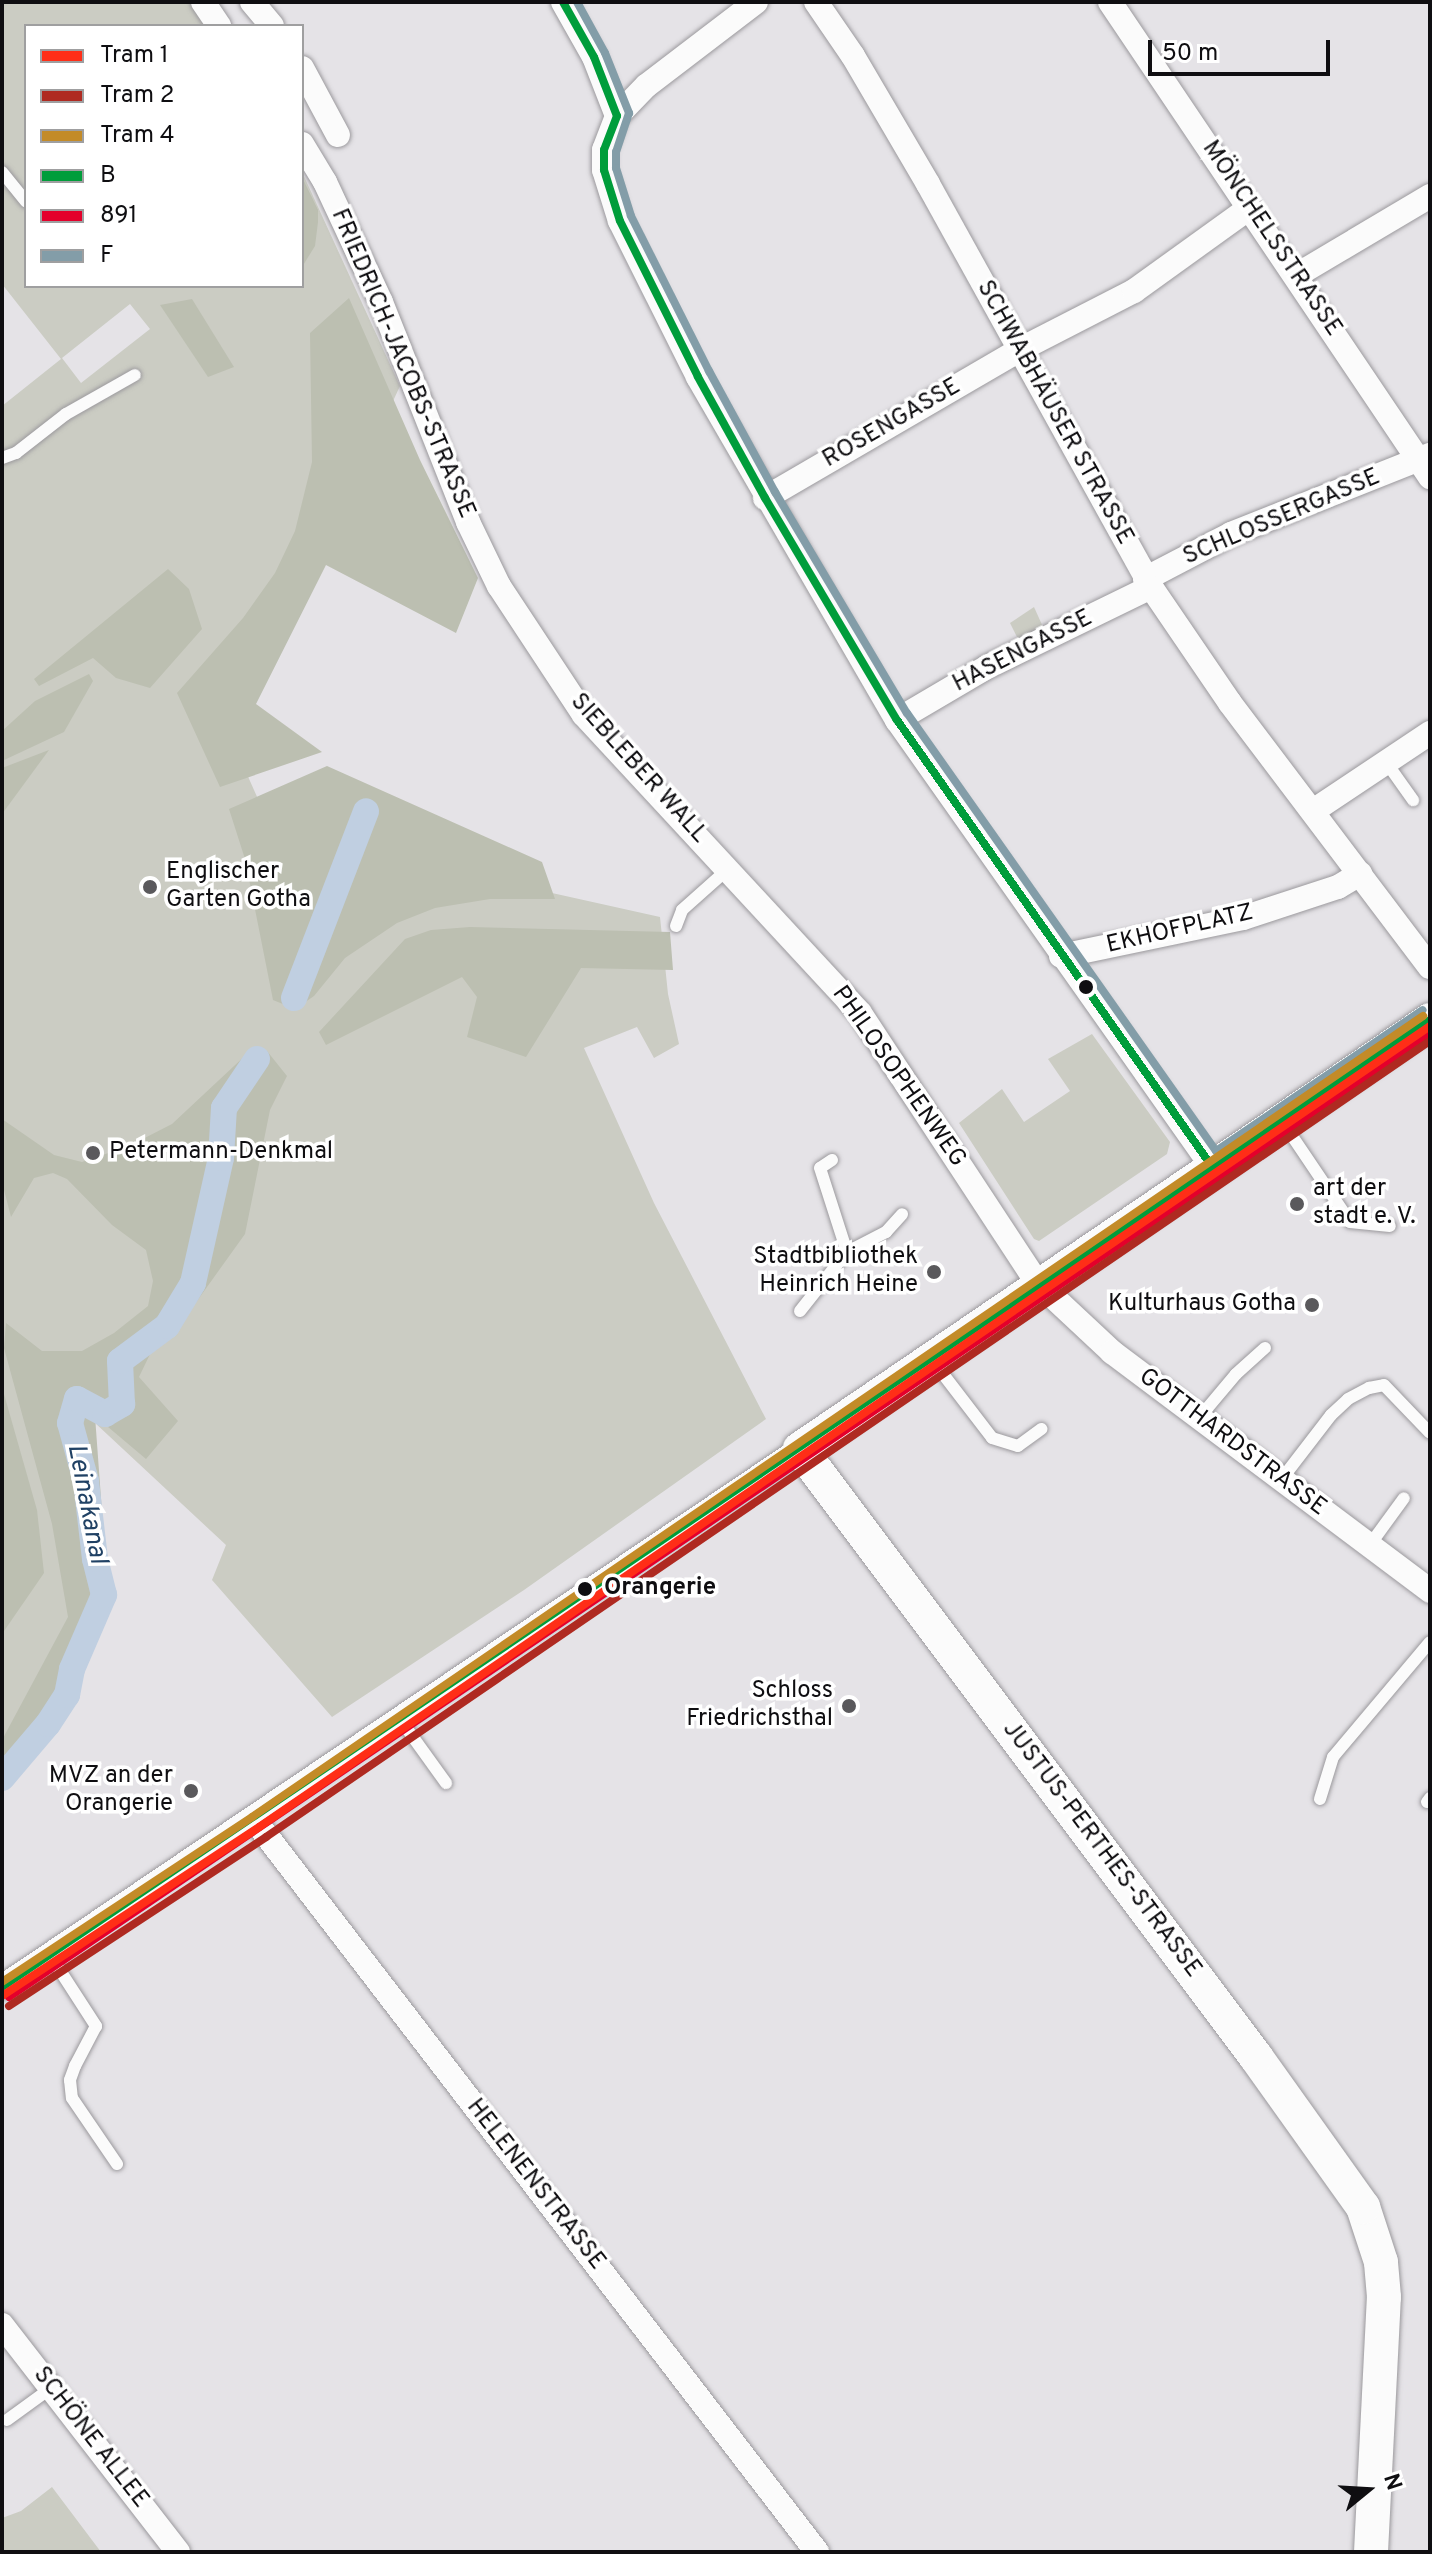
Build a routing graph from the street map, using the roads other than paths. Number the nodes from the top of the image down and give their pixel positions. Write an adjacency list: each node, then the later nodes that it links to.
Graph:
1 (252, 2): 6 (street)
2 (563, 2): 8 (street)
3 (756, 2): 8 (street)
4 (816, 2): 16 (street, SCHWABHÄUSER STRASSE)
5 (1110, 2): 14 (street, MÖNCHELSSTRASSE)
6 (270, 24)
7 (304, 72): 9 (street)
8 (617, 116): 20 (street)
9 (338, 135)
10 (304, 147): 22 (street, FRIEDRICH-JACOBS-STRASSE)
11 (2, 172): 13 (lane)
12 (1430, 196): 15 (street)
13 (24, 200)
14 (1249, 208): 15 (street, MÖNCHELSSTRASSE); 16 (street, ROSENGASSE)
15 (1297, 275): 19 (street, MÖNCHELSSTRASSE)
16 (1019, 350): 20 (street, ROSENGASSE); 21 (street, SCHWABHÄUSER STRASSE)
17 (135, 375): 18 (lane)
18 (2, 458)
19 (1427, 464): 21 (street, SCHLOSSERGASSE)
20 (765, 498): 23 (street)
21 (1148, 583): 23 (street, HASENGASSE); 27 (street, SCHWABHÄUSER STRASSE)
22 (499, 586): 28 (street, SIEBLEBER WALL)
23 (897, 720): 31 (street)
24 (1430, 733): 25 (street)
25 (1386, 762): 26 (lane); 27 (street)
26 (1413, 800)
27 (1313, 811): 29 (street)
28 (728, 869): 30 (lane); 40 (street, PHILOSOPHENWEG)
29 (1360, 874): 31 (street, EKHOFPLATZ); 32 (street)
30 (676, 926)
31 (1061, 956): 36 (street)
32 (1430, 967)
33 (1430, 1020): 34 (main road)
34 (1282, 1121): 36 (main road); 38 (lane)
35 (832, 1160): 39 (lane)
36 (1213, 1168): 40 (main road)
37 (902, 1214): 39 (lane)
38 (1390, 1226)
39 (847, 1252): 41 (lane)
40 (1041, 1285): 43 (main road); 44 (street, GOTTHARDSTRASSE)
41 (800, 1311)
42 (1265, 1348): 44 (lane)
43 (932, 1359): 45 (lane); 47 (main road)
44 (1199, 1418): 48 (street, GOTTHARDSTRASSE)
45 (1041, 1429)
46 (1430, 1433): 48 (lane)
47 (800, 1449): 53 (street); 65 (main road, JUSTUS-PERTHES-STRASSE)
48 (1281, 1480): 50 (street, GOTTHARDSTRASSE)
49 (1404, 1498): 50 (lane)
50 (1369, 1546): 51 (street, GOTTHARDSTRASSE)
51 (1430, 1591)
52 (1430, 1642): 55 (lane)
53 (400, 1719): 54 (lane); 56 (street)
54 (446, 1783)
55 (1320, 1799)
56 (253, 1818): 57 (street); 64 (street, HELENENSTRASSE)
57 (50, 1955): 58 (street); 59 (lane)
58 (2, 1987)
59 (117, 2164)
60 (2, 2325): 61 (street, SCHÖNE ALLEE)
61 (51, 2388): 62 (lane); 63 (street, SCHÖNE ALLEE)
62 (7, 2420)
63 (178, 2552)
64 (817, 2552)
65 (1371, 2552)

